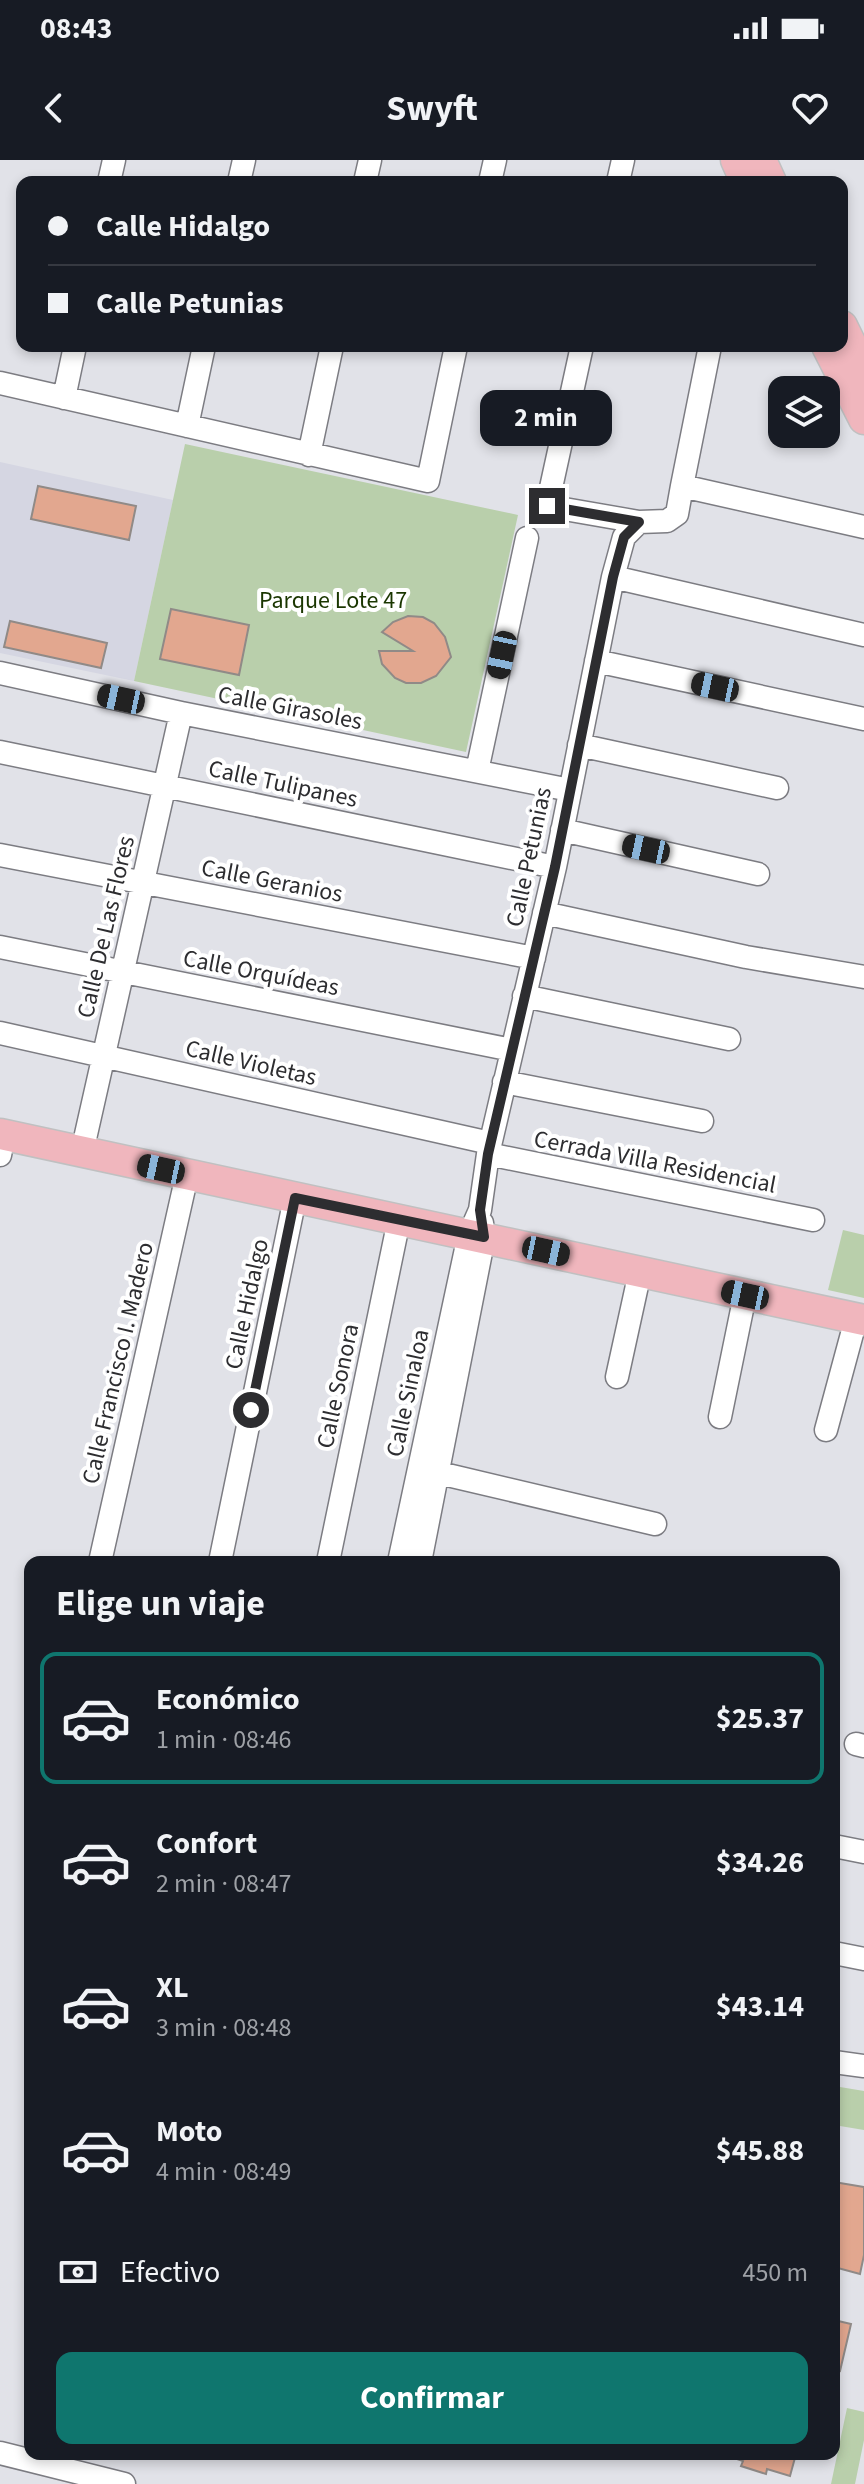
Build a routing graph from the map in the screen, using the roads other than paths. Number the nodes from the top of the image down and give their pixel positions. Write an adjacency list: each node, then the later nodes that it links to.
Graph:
1 (736, 160): 2 (main road)
2 (766, 172)
3 (848, 338): 11 (main road)
4 (74, 352): 13 (street)
5 (203, 352): 15 (street)
6 (331, 352): 16 (street)
7 (455, 352): 16 (street)
8 (581, 352): 18 (street)
9 (709, 352): 17 (street)
10 (830, 352): 14 (main road)
11 (864, 371)
12 (0, 383): 13 (street)
13 (64, 398): 15 (street)
14 (864, 418)
15 (187, 426): 16 (street)
16 (309, 455)
17 (682, 486): 18 (street); 19 (street)
18 (639, 522): 21 (street, Calle Petunias)
19 (864, 527)
20 (527, 538): 29 (street)
21 (613, 577): 22 (street); 23 (street, Calle Petunias)
22 (864, 635)
23 (596, 661): 26 (street); 27 (street, Calle Petunias)
24 (0, 673): 25 (street, Calle Girasoles)
25 (181, 713): 29 (street, Calle Girasoles); 30 (street, Calle De Las Flores)
26 (864, 719)
27 (579, 745): 31 (street); 32 (street, Calle Petunias)
28 (0, 752): 30 (street, Calle Tulipanes)
29 (477, 771): 32 (street, Calle Girasoles)
30 (164, 786): 35 (street, Calle Tulipanes); 37 (street, Calle De Las Flores)
31 (777, 788)
32 (570, 790): 33 (street, Calle Petunias)
33 (562, 830): 35 (street, Calle Petunias); 36 (street)
34 (0, 855): 37 (street, Calle Geranios)
35 (555, 867): 38 (street, Calle Petunias)
36 (758, 874)
37 (143, 882): 40 (street, Calle Geranios); 41 (street, Calle De Las Flores)
38 (544, 913): 40 (street, Calle Petunias); 42 (street)
39 (0, 947): 41 (street, Calle Orquídeas)
40 (534, 958): 43 (street, Calle Petunias)
41 (123, 972): 46 (street, Calle Orquídeas); 47 (street, Calle De Las Flores)
42 (864, 977)
43 (524, 996): 45 (street); 46 (street, Calle Petunias)
44 (0, 1033): 47 (street, Calle Violetas)
45 (729, 1039)
46 (512, 1050): 48 (street, Calle Petunias)
47 (104, 1056): 51 (street, Calle Violetas); 52 (street, Calle De Las Flores)
48 (504, 1082): 49 (street, Cerrada Villa Residencial); 51 (street, Calle Petunias)
49 (702, 1121)
50 (1, 1142): 52 (main road)
51 (489, 1149): 56 (street, Cerrada Villa Residencial); 57 (street, Calle Petunias)
52 (82, 1152): 53 (main road)
53 (187, 1175): 54 (main road); 66 (street, Calle Francisco I. Madero)
54 (295, 1198): 55 (main road); 67 (street, Calle Hidalgo)
55 (399, 1220): 57 (main road); 68 (street, Calle Sonora)
56 (813, 1220)
57 (478, 1227): 58 (main road); 64 (street, Calle Sinaloa); 69 (street, Calle Sinaloa)
58 (640, 1272): 59 (main road); 61 (street)
59 (745, 1295): 60 (main road); 62 (street)
60 (860, 1319): 63 (street)
61 (617, 1377)
62 (720, 1417)
63 (826, 1430)
64 (439, 1473): 65 (street); 70 (street, Calle Sinaloa)
65 (655, 1524)
66 (101, 1556)
67 (221, 1556)
68 (329, 1556)
69 (400, 1556)
70 (421, 1556)
71 (840, 1847): 72 (street)
72 (864, 1852)
73 (840, 1954): 74 (street)
74 (864, 1959)
75 (840, 2063): 76 (street)
76 (864, 2066)
77 (0, 2453): 78 (street)
78 (24, 2459)
79 (28, 2460): 80 (street)
80 (124, 2484)

